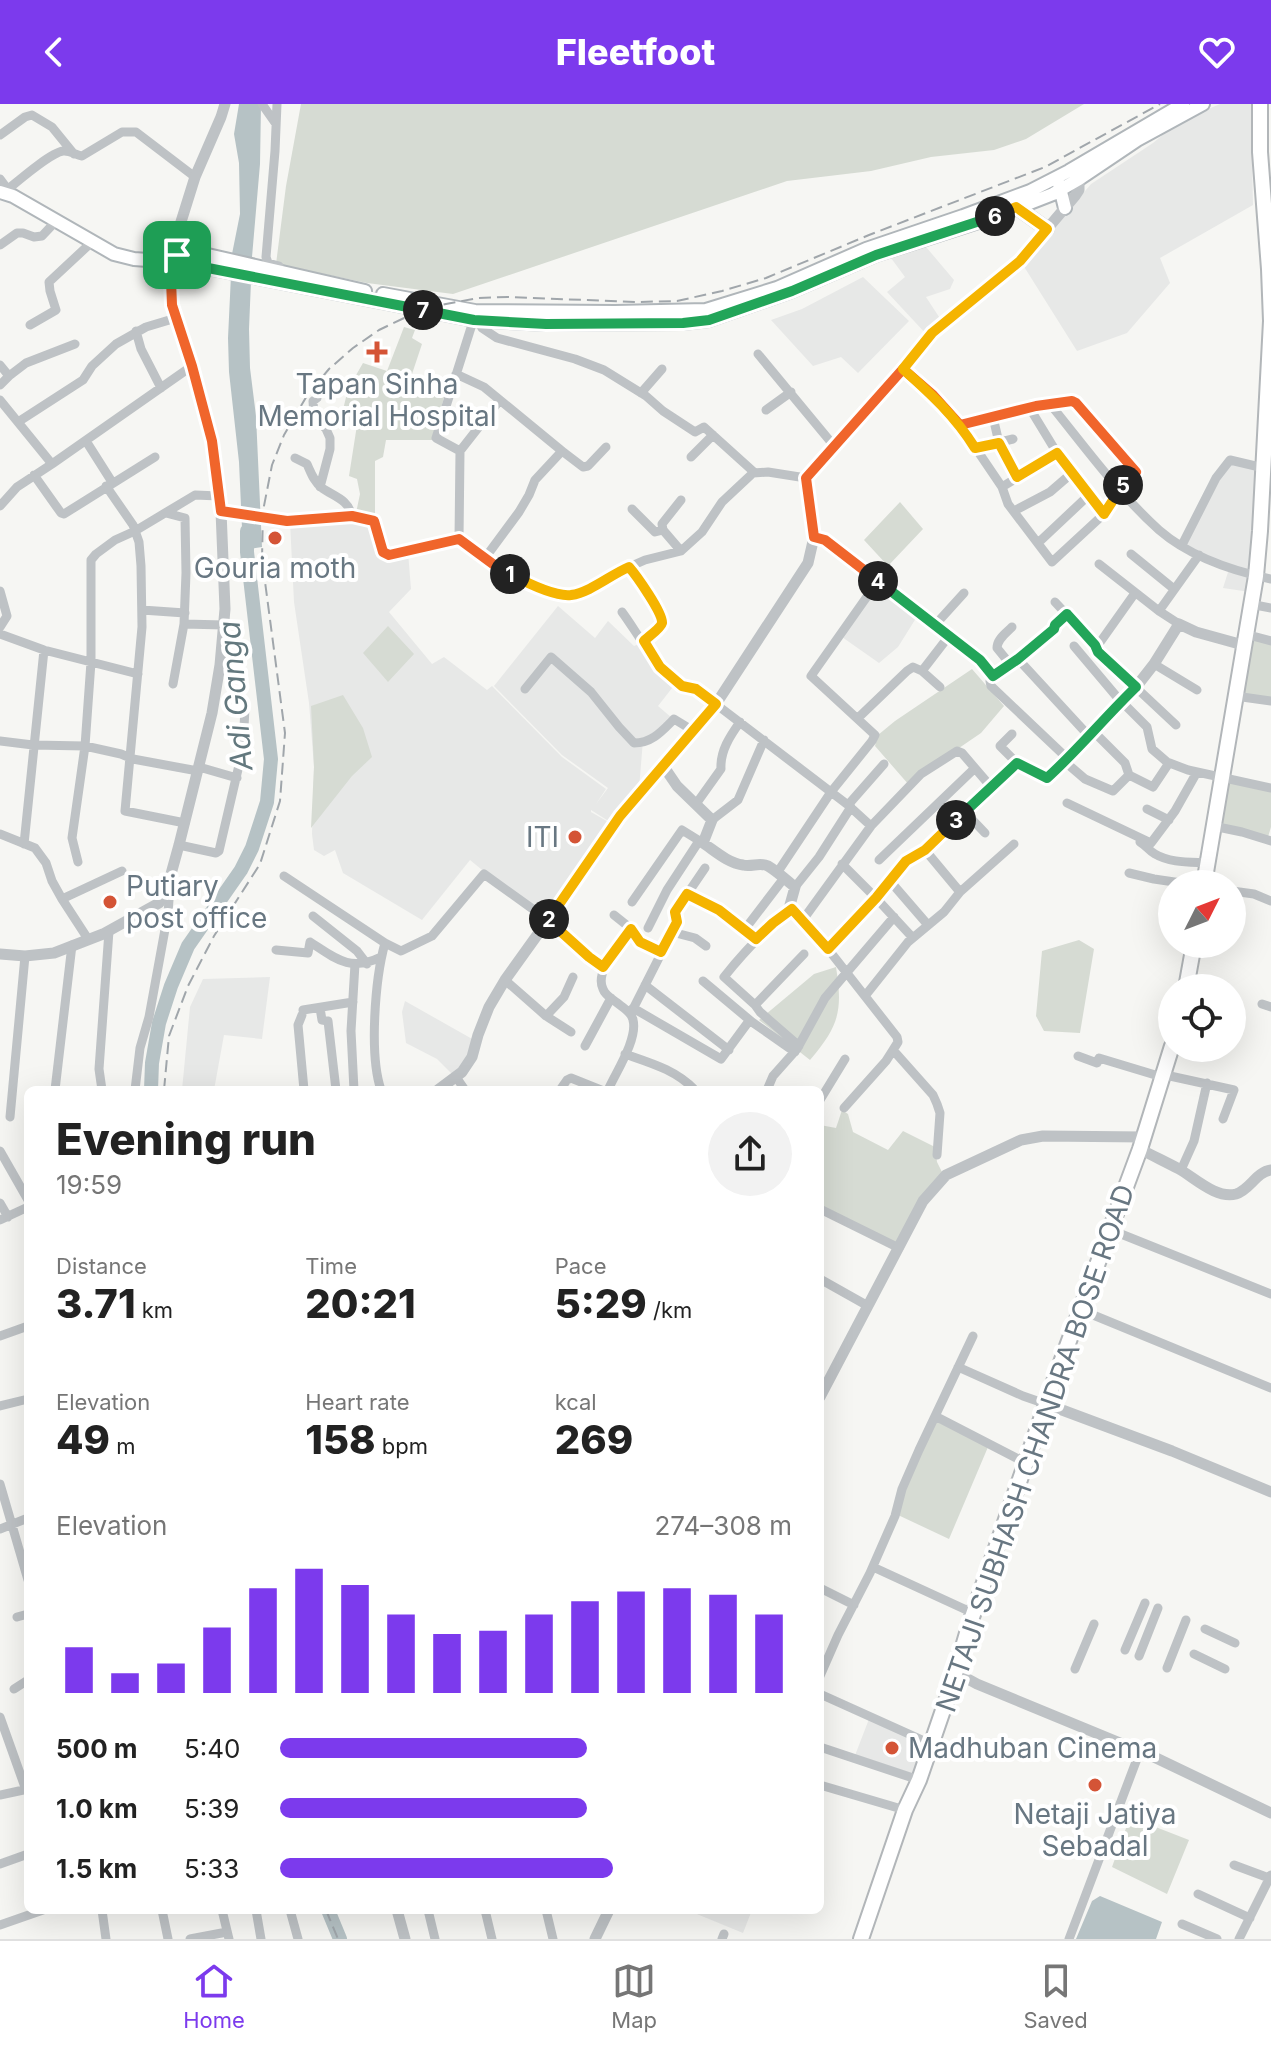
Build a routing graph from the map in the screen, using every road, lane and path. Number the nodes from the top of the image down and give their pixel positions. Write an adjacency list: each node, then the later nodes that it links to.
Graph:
1 (225, 104): 13 (street)
2 (262, 104): 7 (street)
3 (277, 104): 7 (street)
4 (1183, 104): 10 (main road)
5 (1203, 104): 10 (main road)
6 (1260, 104): 11 (main road)
7 (276, 125): 25 (street)
8 (1271, 130): 11 (main road)
9 (0, 135): 12 (street)
10 (1118, 147): 15 (main road); 16 (main road)
11 (1260, 152): 43 (main road)
12 (75, 155): 13 (street); 17 (street)
13 (195, 177): 24 (street)
14 (0, 179): 17 (street)
15 (1079, 179): 16 (main road); 19 (street)
16 (1059, 183): 18 (main road); 19 (main road); 26 (main road)
17 (7, 193): 20 (main road)
18 (1016, 207): 21 (main road); 26 (main road)
19 (1065, 208): 21 (street)
20 (57, 220): 22 (main road); 23 (street)
21 (1047, 229): 35 (street)
22 (93, 241): 24 (main road); 28 (street)
23 (0, 245)
24 (181, 256): 25 (main road); 27 (street)
25 (340, 289): 26 (main road)
26 (476, 317): 36 (street); 41 (street)
27 (176, 318): 29 (street); 33 (street)
28 (30, 325)
29 (136, 331): 39 (street); 50 (street)
30 (75, 344): 37 (street)
31 (758, 354): 40 (street)
32 (0, 365): 37 (street)
33 (192, 366): 39 (street); 79 (street)
34 (662, 369): 41 (street)
35 (903, 369): 51 (street); 58 (street)
36 (456, 374): 45 (street); 60 (street)
37 (9, 376): 38 (street)
38 (0, 385)
39 (161, 388): 54 (street)
40 (791, 392): 48 (street); 58 (street)
41 (641, 393): 52 (street)
42 (317, 398): 74 (street)
43 (1269, 398): 56 (main road)
44 (0, 400): 50 (street)
45 (500, 400): 60 (street); 61 (street)
46 (1050, 404): 47 (street); 76 (street); 76 (street)
47 (1029, 407): 49 (street); 62 (street)
48 (766, 410)
49 (993, 417): 51 (street); 55 (street)
50 (18, 422): 66 (street)
51 (960, 425): 59 (street)
52 (713, 435): 64 (street); 68 (street)
53 (1013, 439): 55 (street)
54 (86, 441): 66 (street); 73 (street)
55 (999, 443): 59 (street); 71 (street)
56 (1268, 444): 67 (main road)
57 (606, 447): 61 (street)
58 (835, 447): 72 (street)
59 (975, 448): 75 (street)
60 (460, 451): 92 (street)
61 (562, 451): 98 (street)
62 (1057, 453): 69 (street); 71 (street)
63 (155, 457): 73 (street)
64 (691, 457)
65 (295, 458): 74 (street)
66 (52, 464): 70 (street)
67 (1264, 468): 77 (main road); 94 (street)
68 (755, 473): 72 (street); 95 (street)
69 (1072, 473): 78 (street); 84 (street)
70 (34, 475): 73 (street); 81 (street)
71 (1017, 477): 75 (street)
72 (806, 478): 91 (street)
73 (109, 484): 89 (street)
74 (320, 487): 87 (street)
75 (1002, 487): 84 (street)
76 (1119, 488): 86 (street); 94 (street)
77 (1267, 490): 90 (main road)
78 (1089, 495): 86 (street); 93 (street)
79 (219, 496): 83 (street); 85 (street)
80 (681, 500): 88 (street)
81 (0, 506)
82 (632, 509): 88 (street)
83 (221, 511): 87 (street); 117 (street)
84 (1014, 511): 93 (street)
85 (166, 513): 89 (street); 113 (street)
86 (1104, 514): 93 (street)
87 (352, 516): 92 (street)
88 (663, 530): 95 (street)
89 (135, 531): 110 (street); 129 (street)
90 (1266, 532): 101 (main road)
91 (814, 537): 102 (street); 143 (street)
92 (459, 539): 98 (street)
93 (1038, 543)
94 (1182, 545): 97 (street)
95 (681, 551): 100 (street)
96 (1131, 554): 103 (street)
97 (1199, 555): 101 (street); 103 (street)
98 (485, 558): 100 (street)
99 (1099, 564): 106 (street)
100 (629, 567): 124 (street)
101 (1263, 578): 108 (main road)
102 (878, 581): 118 (street); 145 (street)
103 (1174, 589): 111 (street)
104 (0, 591): 119 (street)
105 (964, 593): 118 (street)
106 (1135, 593): 111 (street); 127 (street)
107 (1055, 602): 114 (street)
108 (1250, 604): 109 (street); 123 (main road)
109 (1271, 608)
110 (142, 610): 113 (street); 133 (street)
111 (1159, 611): 116 (street)
112 (622, 612): 124 (street)
113 (185, 613): 115 (street)
114 (1067, 614): 127 (street); 130 (street)
115 (184, 624): 117 (street); 135 (street)
116 (1179, 624): 123 (street); 131 (street)
117 (224, 625): 162 (street)
118 (935, 625): 122 (street)
119 (0, 627)
120 (1012, 627): 130 (street)
121 (0, 634): 128 (street)
122 (949, 636): 132 (street); 134 (street)
123 (1244, 640): 125 (street); 140 (main road)
124 (644, 641): 143 (street)
125 (1271, 641)
126 (1074, 646): 141 (street)
127 (1096, 648): 137 (street)
128 (44, 650): 129 (street); 153 (street)
129 (91, 662): 133 (street); 154 (street)
130 (1014, 662): 134 (street); 150 (street)
131 (1154, 664): 137 (street); 139 (street)
132 (922, 671): 136 (street); 145 (street)
133 (138, 674): 155 (street)
134 (993, 676): 158 (street)
135 (173, 684)
136 (940, 687)
137 (1136, 687): 141 (street); 147 (street)
138 (525, 689): 148 (street)
139 (1197, 690)
140 (1235, 696): 142 (street); 165 (main road)
141 (1121, 701): 150 (street); 156 (street)
142 (1271, 701)
143 (716, 704): 146 (street); 148 (street)
144 (245, 707): 166 (street)
145 (858, 718): 169 (street)
146 (740, 722): 151 (street); 170 (street)
147 (1176, 725)
148 (692, 730): 159 (street)
149 (1012, 734): 157 (street)
150 (1092, 735): 158 (street); 164 (street)
151 (764, 740): 169 (street); 174 (street)
152 (0, 741): 153 (street)
153 (33, 745): 154 (street); 183 (street)
154 (85, 746): 155 (street); 188 (street)
155 (130, 758): 162 (street); 176 (street)
156 (1167, 761): 163 (street); 164 (street)
157 (1017, 763): 158 (street); 167 (street)
158 (1069, 763): 164 (street)
159 (662, 764): 170 (street); 212 (street)
160 (884, 764): 171 (street)
161 (975, 768): 167 (street); 177 (street); 187 (street)
162 (198, 769): 166 (street); 176 (street)
163 (1197, 772): 165 (street); 175 (street)
164 (1129, 775)
165 (1222, 777): 168 (street); 178 (main road)
166 (237, 778): 185 (street)
167 (992, 788): 173 (street)
168 (1271, 788)
169 (831, 792): 171 (street); 196 (street)
170 (696, 804): 174 (street)
171 (850, 806): 177 (street); 199 (street)
172 (1147, 809): 175 (street)
173 (965, 812): 179 (street); 186 (street)
174 (712, 820): 182 (street)
175 (1169, 820): 189 (street)
176 (185, 823): 185 (street)
177 (871, 826): 190 (street)
178 (1213, 826): 181 (street); 189 (main road)
179 (985, 833)
180 (0, 834): 183 (street)
181 (1271, 841)
182 (701, 842): 196 (street); 207 (street); 215 (street)
183 (24, 844): 205 (street)
184 (1014, 844): 201 (street)
185 (179, 845): 200 (street)
186 (925, 850): 198 (street); 201 (street)
187 (879, 860)
188 (78, 862)
189 (1207, 863): 192 (main road)
190 (842, 864): 204 (street); 213 (street)
191 (705, 868): 203 (street)
192 (1206, 870)
193 (122, 871): 205 (street)
194 (1129, 873): 197 (street)
195 (284, 876): 223 (street)
196 (780, 876): 199 (street); 217 (street)
197 (1158, 880)
198 (890, 881): 204 (street); 214 (street)
199 (795, 887): 208 (street)
200 (166, 892): 218 (street); 263 (street)
201 (960, 892): 214 (street)
202 (1246, 893): 206 (street)
203 (687, 894): 217 (street); 219 (street)
204 (876, 898): 211 (street); 226 (street)
205 (62, 899): 221 (street)
206 (1271, 901)
207 (632, 902)
208 (792, 909): 213 (street); 222 (street)
209 (614, 915): 216 (street)
210 (313, 916): 234 (street)
211 (894, 917): 220 (street); 236 (street)
212 (548, 920): 223 (street); 235 (street); 238 (street)
213 (802, 921): 226 (street)
214 (928, 925): 220 (street)
215 (648, 928)
216 (631, 929): 228 (street); 235 (street)
217 (745, 929): 222 (street)
218 (109, 931): 221 (street); 262 (street)
219 (672, 932): 225 (street); 228 (street)
220 (913, 938): 241 (street)
221 (88, 939): 224 (street)
222 (756, 939): 244 (street)
223 (385, 943): 232 (street)
224 (72, 945): 231 (street); 261 (street)
225 (706, 946)
226 (828, 949): 236 (street)
227 (276, 950): 233 (street)
228 (661, 952): 240 (street)
229 (0, 954): 231 (street)
230 (804, 954): 244 (street)
231 (25, 956): 277 (street)
232 (381, 957): 234 (street); 267 (street)
233 (355, 964): 234 (street); 243 (street)
234 (367, 964)
235 (603, 967): 242 (street)
236 (847, 973): 241 (street); 251 (street)
237 (573, 977): 247 (street)
238 (505, 980): 247 (street); 258 (street)
239 (703, 981): 248 (street)
240 (645, 985): 246 (street); 252 (street)
241 (865, 996): 253 (street)
242 (611, 998): 246 (street); 250 (street)
243 (353, 1002): 245 (street); 266 (street)
244 (755, 1005): 251 (street)
245 (320, 1008): 264 (street); 265 (street)
246 (632, 1011): 252 (street); 254 (street)
247 (546, 1016): 249 (street)
248 (749, 1021): 251 (street); 252 (street)
249 (571, 1032)
250 (585, 1046)
251 (797, 1049): 274 (street)
252 (729, 1050)
253 (893, 1050): 276 (street); 281 (street)
254 (625, 1054): 272 (street); 273 (street)
255 (1078, 1056): 259 (street)
256 (845, 1059): 275 (street)
257 (1167, 1062): 259 (main road, NETAJI SUBHASH CHANDRA BOSE ROAD)
258 (456, 1077): 268 (street); 269 (street)
259 (1162, 1077): 260 (street); 279 (main road, NETAJI SUBHASH CHANDRA BOSE ROAD)
260 (1207, 1083): 278 (street); 282 (street)
261 (55, 1086)
262 (101, 1086)
263 (135, 1086)
264 (304, 1086)
265 (336, 1086)
266 (354, 1086)
267 (380, 1086)
268 (444, 1086)
269 (462, 1086)
270 (563, 1086): 271 (street)
271 (591, 1086)
272 (610, 1086)
273 (691, 1086)
274 (769, 1086)
275 (824, 1093)
276 (844, 1108)
277 (10, 1117)
278 (1223, 1119)
279 (1142, 1143): 282 (street); 289 (main road, NETAJI SUBHASH CHANDRA BOSE ROAD); 290 (street)
280 (0, 1151): 284 (street)
281 (937, 1155)
282 (1181, 1170): 283 (street)
283 (1271, 1170)
284 (24, 1193)
285 (0, 1203): 288 (street)
286 (24, 1209): 288 (street)
287 (824, 1211): 290 (street)
288 (4, 1218)
289 (1111, 1230): 292 (street); 294 (main road, NETAJI SUBHASH CHANDRA BOSE ROAD)
290 (899, 1248): 293 (street)
291 (824, 1281): 293 (street)
292 (1271, 1294)
293 (868, 1306): 300 (street)
294 (1081, 1310): 299 (street); 302 (main road, NETAJI SUBHASH CHANDRA BOSE ROAD)
295 (24, 1327): 296 (street)
296 (0, 1336)
297 (973, 1336): 298 (street)
298 (958, 1367): 302 (street); 304 (street)
299 (1271, 1388)
300 (824, 1389)
301 (24, 1400): 303 (street)
302 (1046, 1404): 305 (main road, NETAJI SUBHASH CHANDRA BOSE ROAD); 307 (street)
303 (0, 1406)
304 (935, 1416): 305 (street); 312 (street)
305 (1026, 1463): 317 (main road, NETAJI SUBHASH CHANDRA BOSE ROAD)
306 (0, 1484): 309 (street)
307 (1271, 1492)
308 (24, 1520): 309 (street)
309 (11, 1525): 310 (street); 311 (street)
310 (0, 1529)
311 (24, 1567)
312 (873, 1567): 315 (street); 317 (street)
313 (824, 1590): 315 (street)
314 (1145, 1603): 324 (street)
315 (854, 1605): 327 (street)
316 (1158, 1608): 326 (street)
317 (973, 1613): 331 (main road, NETAJI SUBHASH CHANDRA BOSE ROAD)
318 (24, 1615): 319 (street)
319 (17, 1617)
320 (1186, 1620): 328 (street)
321 (1094, 1624): 329 (street)
322 (1205, 1629): 323 (street)
323 (1235, 1643)
324 (1125, 1650)
325 (1194, 1654): 330 (street)
326 (1139, 1656)
327 (824, 1668)
328 (1167, 1668)
329 (1075, 1669)
330 (1225, 1669)
331 (953, 1678): 336 (main road, NETAJI SUBHASH CHANDRA BOSE ROAD); 338 (street)
332 (24, 1683): 333 (street)
333 (14, 1689)
334 (824, 1696): 336 (street)
335 (0, 1717): 340 (street)
336 (931, 1744): 339 (main road, NETAJI SUBHASH CHANDRA BOSE ROAD)
337 (824, 1748): 339 (street)
338 (1140, 1751): 345 (street); 378 (street)
339 (919, 1780): 344 (main road, NETAJI SUBHASH CHANDRA BOSE ROAD)
340 (24, 1781)
341 (824, 1786): 344 (street)
342 (24, 1790): 343 (street)
343 (0, 1795)
344 (905, 1810): 377 (main road, NETAJI SUBHASH CHANDRA BOSE ROAD)
345 (1271, 1813)
346 (24, 1855): 347 (street)
347 (0, 1864)
348 (1234, 1865): 349 (street)
349 (1270, 1877): 362 (street)
350 (1198, 1894): 362 (street)
351 (32, 1914): 364 (street)
352 (102, 1914): 366 (street)
353 (163, 1914): 368 (street)
354 (223, 1914): 365 (street)
355 (257, 1914): 370 (street)
356 (291, 1914): 371 (street)
357 (398, 1914): 372 (street)
358 (429, 1914): 373 (street)
359 (486, 1914): 374 (street)
360 (547, 1914): 367 (street)
361 (607, 1914): 376 (street)
362 (1250, 1918): 380 (street)
363 (1182, 1924): 379 (street)
364 (0, 1925)
365 (228, 1936): 369 (street)
366 (103, 1937)
367 (552, 1938): 375 (street)
368 (168, 1939)
369 (190, 1939)
370 (261, 1939)
371 (298, 1939)
372 (405, 1939)
373 (435, 1939)
374 (492, 1939)
375 (538, 1939)
376 (595, 1939)
377 (861, 1939)
378 (1069, 1939)
379 (1217, 1939)
380 (1239, 1939)

